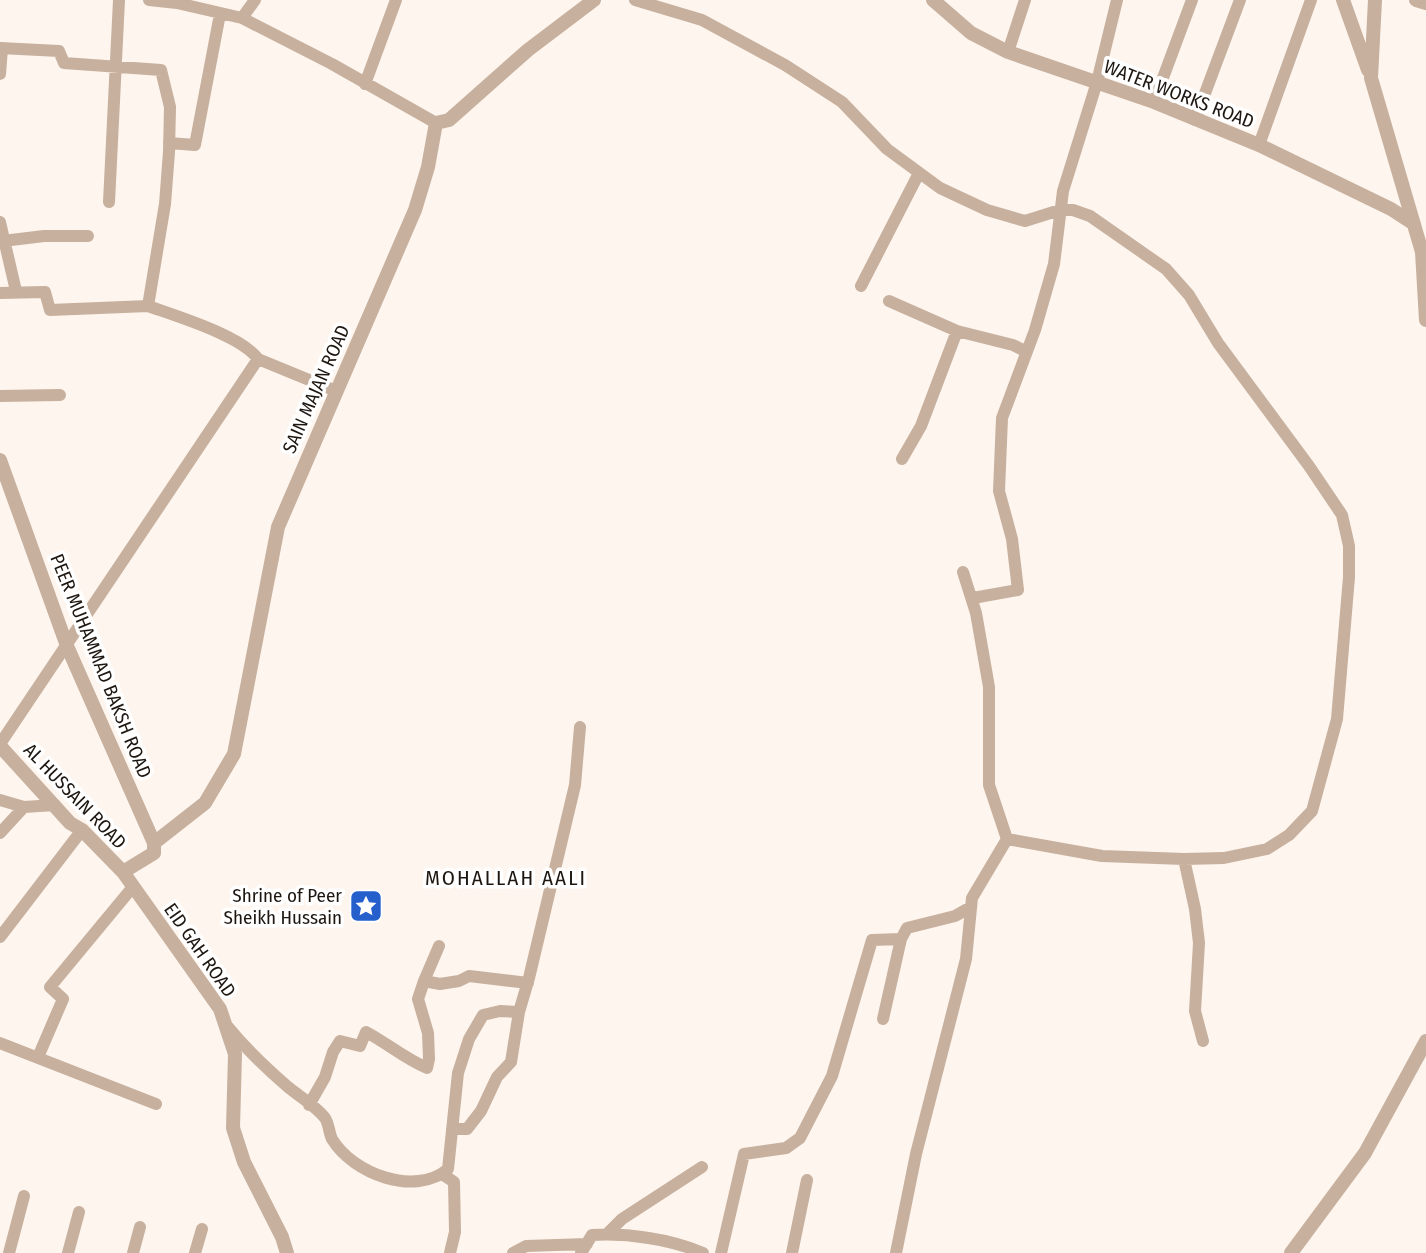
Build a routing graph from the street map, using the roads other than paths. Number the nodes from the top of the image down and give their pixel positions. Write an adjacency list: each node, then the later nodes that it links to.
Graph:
1 (119, 0): 21 (street)
2 (149, 0): 17 (street)
3 (255, 0): 18 (street)
4 (396, 0): 25 (street)
5 (594, 0): 28 (street)
6 (635, 0): 31 (street)
7 (933, 0): 20 (street, WATER WORKS ROAD)
8 (1025, 0): 20 (street)
9 (1117, 0): 24 (street)
10 (1192, 0): 26 (street)
11 (1240, 0): 27 (street)
12 (1311, 0): 30 (street)
13 (1343, 0): 23 (street)
14 (1375, 0): 23 (street)
15 (1416, 0): 16 (street)
16 (1426, 3)
17 (220, 14): 18 (street); 29 (street)
18 (242, 18): 25 (street)
19 (1, 48): 21 (street); 22 (street)
20 (1007, 51): 24 (street, WATER WORKS ROAD)
21 (116, 67): 29 (street); 32 (street)
22 (0, 75)
23 (1371, 78): 35 (street)
24 (1097, 82): 26 (street, WATER WORKS ROAD); 33 (street)
25 (365, 84): 28 (street)
26 (1154, 102): 27 (street, WATER WORKS ROAD)
27 (1195, 120): 30 (street, WATER WORKS ROAD)
28 (436, 123): 48 (street, SAIN MAJAN ROAD)
29 (169, 143): 43 (street)
30 (1259, 145): 35 (street, WATER WORKS ROAD)
31 (919, 173): 33 (street); 39 (street)
32 (109, 202)
33 (1060, 210): 46 (street); 65 (street)
34 (0, 222): 37 (street)
35 (1414, 223): 38 (street)
36 (88, 236): 37 (street)
37 (3, 240): 40 (street)
38 (1424, 252): 44 (street)
39 (861, 286)
40 (16, 291): 41 (street); 43 (street)
41 (0, 293)
42 (889, 301): 45 (street)
43 (148, 306): 47 (street)
44 (1426, 320)
45 (957, 331): 46 (street); 51 (street)
46 (1025, 351): 54 (street)
47 (258, 359): 48 (street); 55 (street)
48 (336, 391): 64 (street, SAIN MAJAN ROAD)
49 (60, 395): 50 (street)
50 (0, 396)
51 (902, 459)
52 (0, 460): 55 (street, PEER MUHAMMAD BAKSH ROAD)
53 (964, 572): 54 (street)
54 (973, 598): 63 (street)
55 (67, 646): 57 (street); 64 (street, PEER MUHAMMAD BAKSH ROAD)
56 (580, 727): 73 (street)
57 (0, 745): 59 (street, AL HUSSAIN ROAD)
58 (0, 800): 60 (street)
59 (55, 806): 60 (street); 61 (street, AL HUSSAIN ROAD)
60 (24, 807): 62 (street)
61 (82, 830): 66 (street, AL HUSSAIN ROAD); 69 (street)
62 (0, 833)
63 (1007, 839): 65 (street); 68 (street)
64 (154, 843): 66 (street)
65 (1184, 859): 77 (street)
66 (123, 872): 67 (street, EID GAH ROAD)
67 (132, 888): 76 (street, EID GAH ROAD); 80 (street)
68 (971, 906): 70 (street); 103 (street)
69 (0, 937)
70 (901, 939): 75 (street); 101 (street)
71 (439, 946): 72 (street)
72 (424, 981): 73 (street); 82 (street)
73 (528, 982): 74 (street)
74 (519, 1012): 83 (street); 83 (street)
75 (883, 1019)
76 (225, 1024): 82 (street); 97 (street, EID GAH ROAD)
77 (1203, 1041)
78 (1426, 1041): 104 (street)
79 (1, 1047): 80 (street)
80 (38, 1057): 81 (street)
81 (156, 1104)
82 (309, 1105): 85 (street)
83 (452, 1129): 85 (street)
84 (702, 1167): 91 (street)
85 (442, 1174): 98 (street)
86 (807, 1180): 102 (street)
87 (24, 1196): 93 (street)
88 (79, 1212): 94 (street)
89 (140, 1227): 95 (street)
90 (202, 1229): 96 (street)
91 (607, 1234): 92 (street); 100 (street)
92 (584, 1248): 99 (street)
93 (9, 1253)
94 (68, 1253)
95 (133, 1253)
96 (195, 1253)
97 (287, 1253)
98 (450, 1253)
99 (513, 1253)
100 (704, 1253)
101 (721, 1253)
102 (792, 1253)
103 (896, 1253)
104 (1291, 1253)

